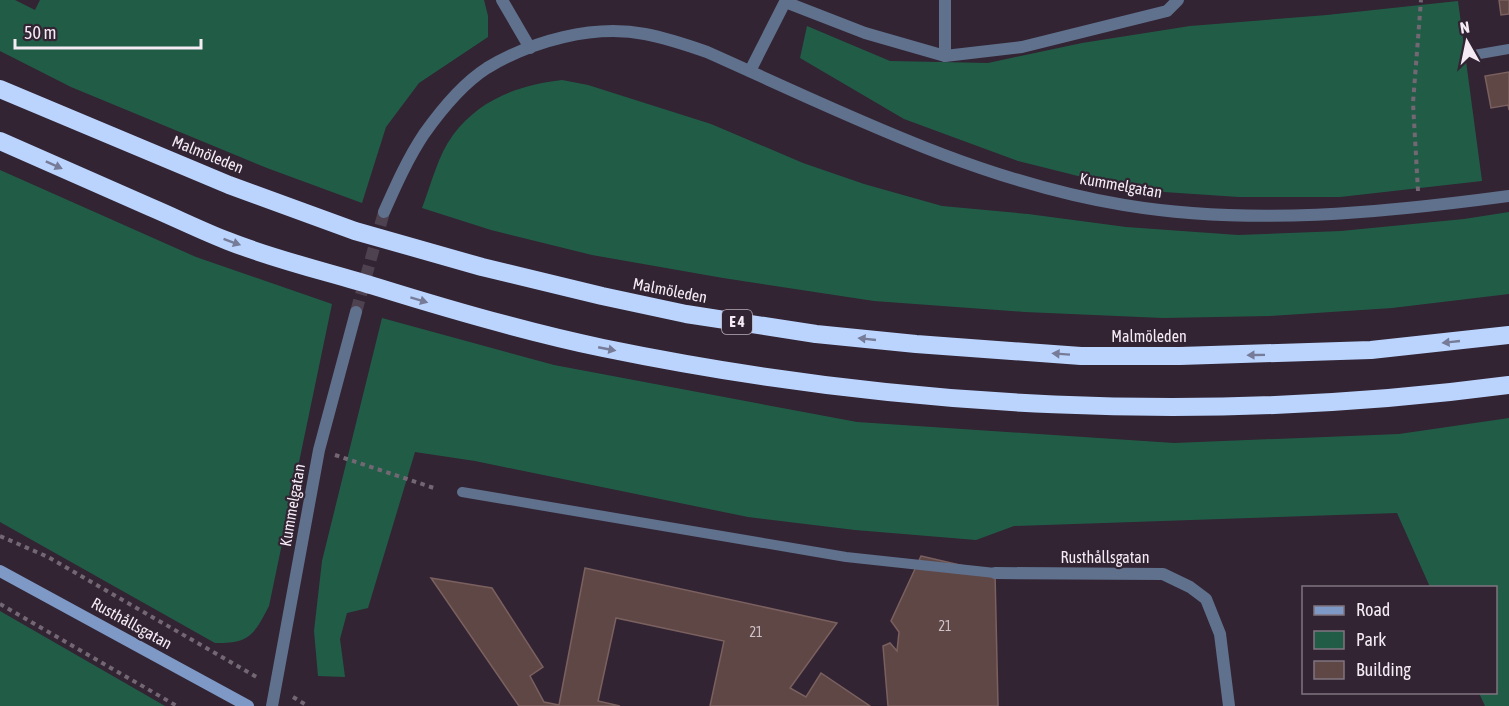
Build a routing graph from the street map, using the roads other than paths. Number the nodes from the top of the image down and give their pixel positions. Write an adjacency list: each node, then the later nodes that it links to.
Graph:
1 (502, 0): 5 (street)
2 (945, 0): 8 (street)
3 (1178, 0): 8 (street)
4 (783, 1): 8 (street); 9 (street)
5 (530, 48): 9 (street, Kummelgatan); 13 (street, Kummelgatan)
6 (1509, 49): 7 (lane)
7 (1474, 55)
8 (945, 56)
9 (750, 71): 12 (street, Kummelgatan)
10 (0, 89): 15 (highway, Malmöleden / E 4, one-way to 10)
11 (0, 141): 16 (highway, one-way to 16)
12 (1509, 196)
13 (384, 212)
14 (356, 312): 21 (street, Kummelgatan)
15 (1509, 335)
16 (1509, 386)
17 (462, 492): 19 (lane)
18 (0, 571): 20 (main road, Rusthållsgatan)
19 (995, 573): 22 (street, Rusthållsgatan)
20 (248, 706)
21 (272, 706)
22 (1229, 706)

